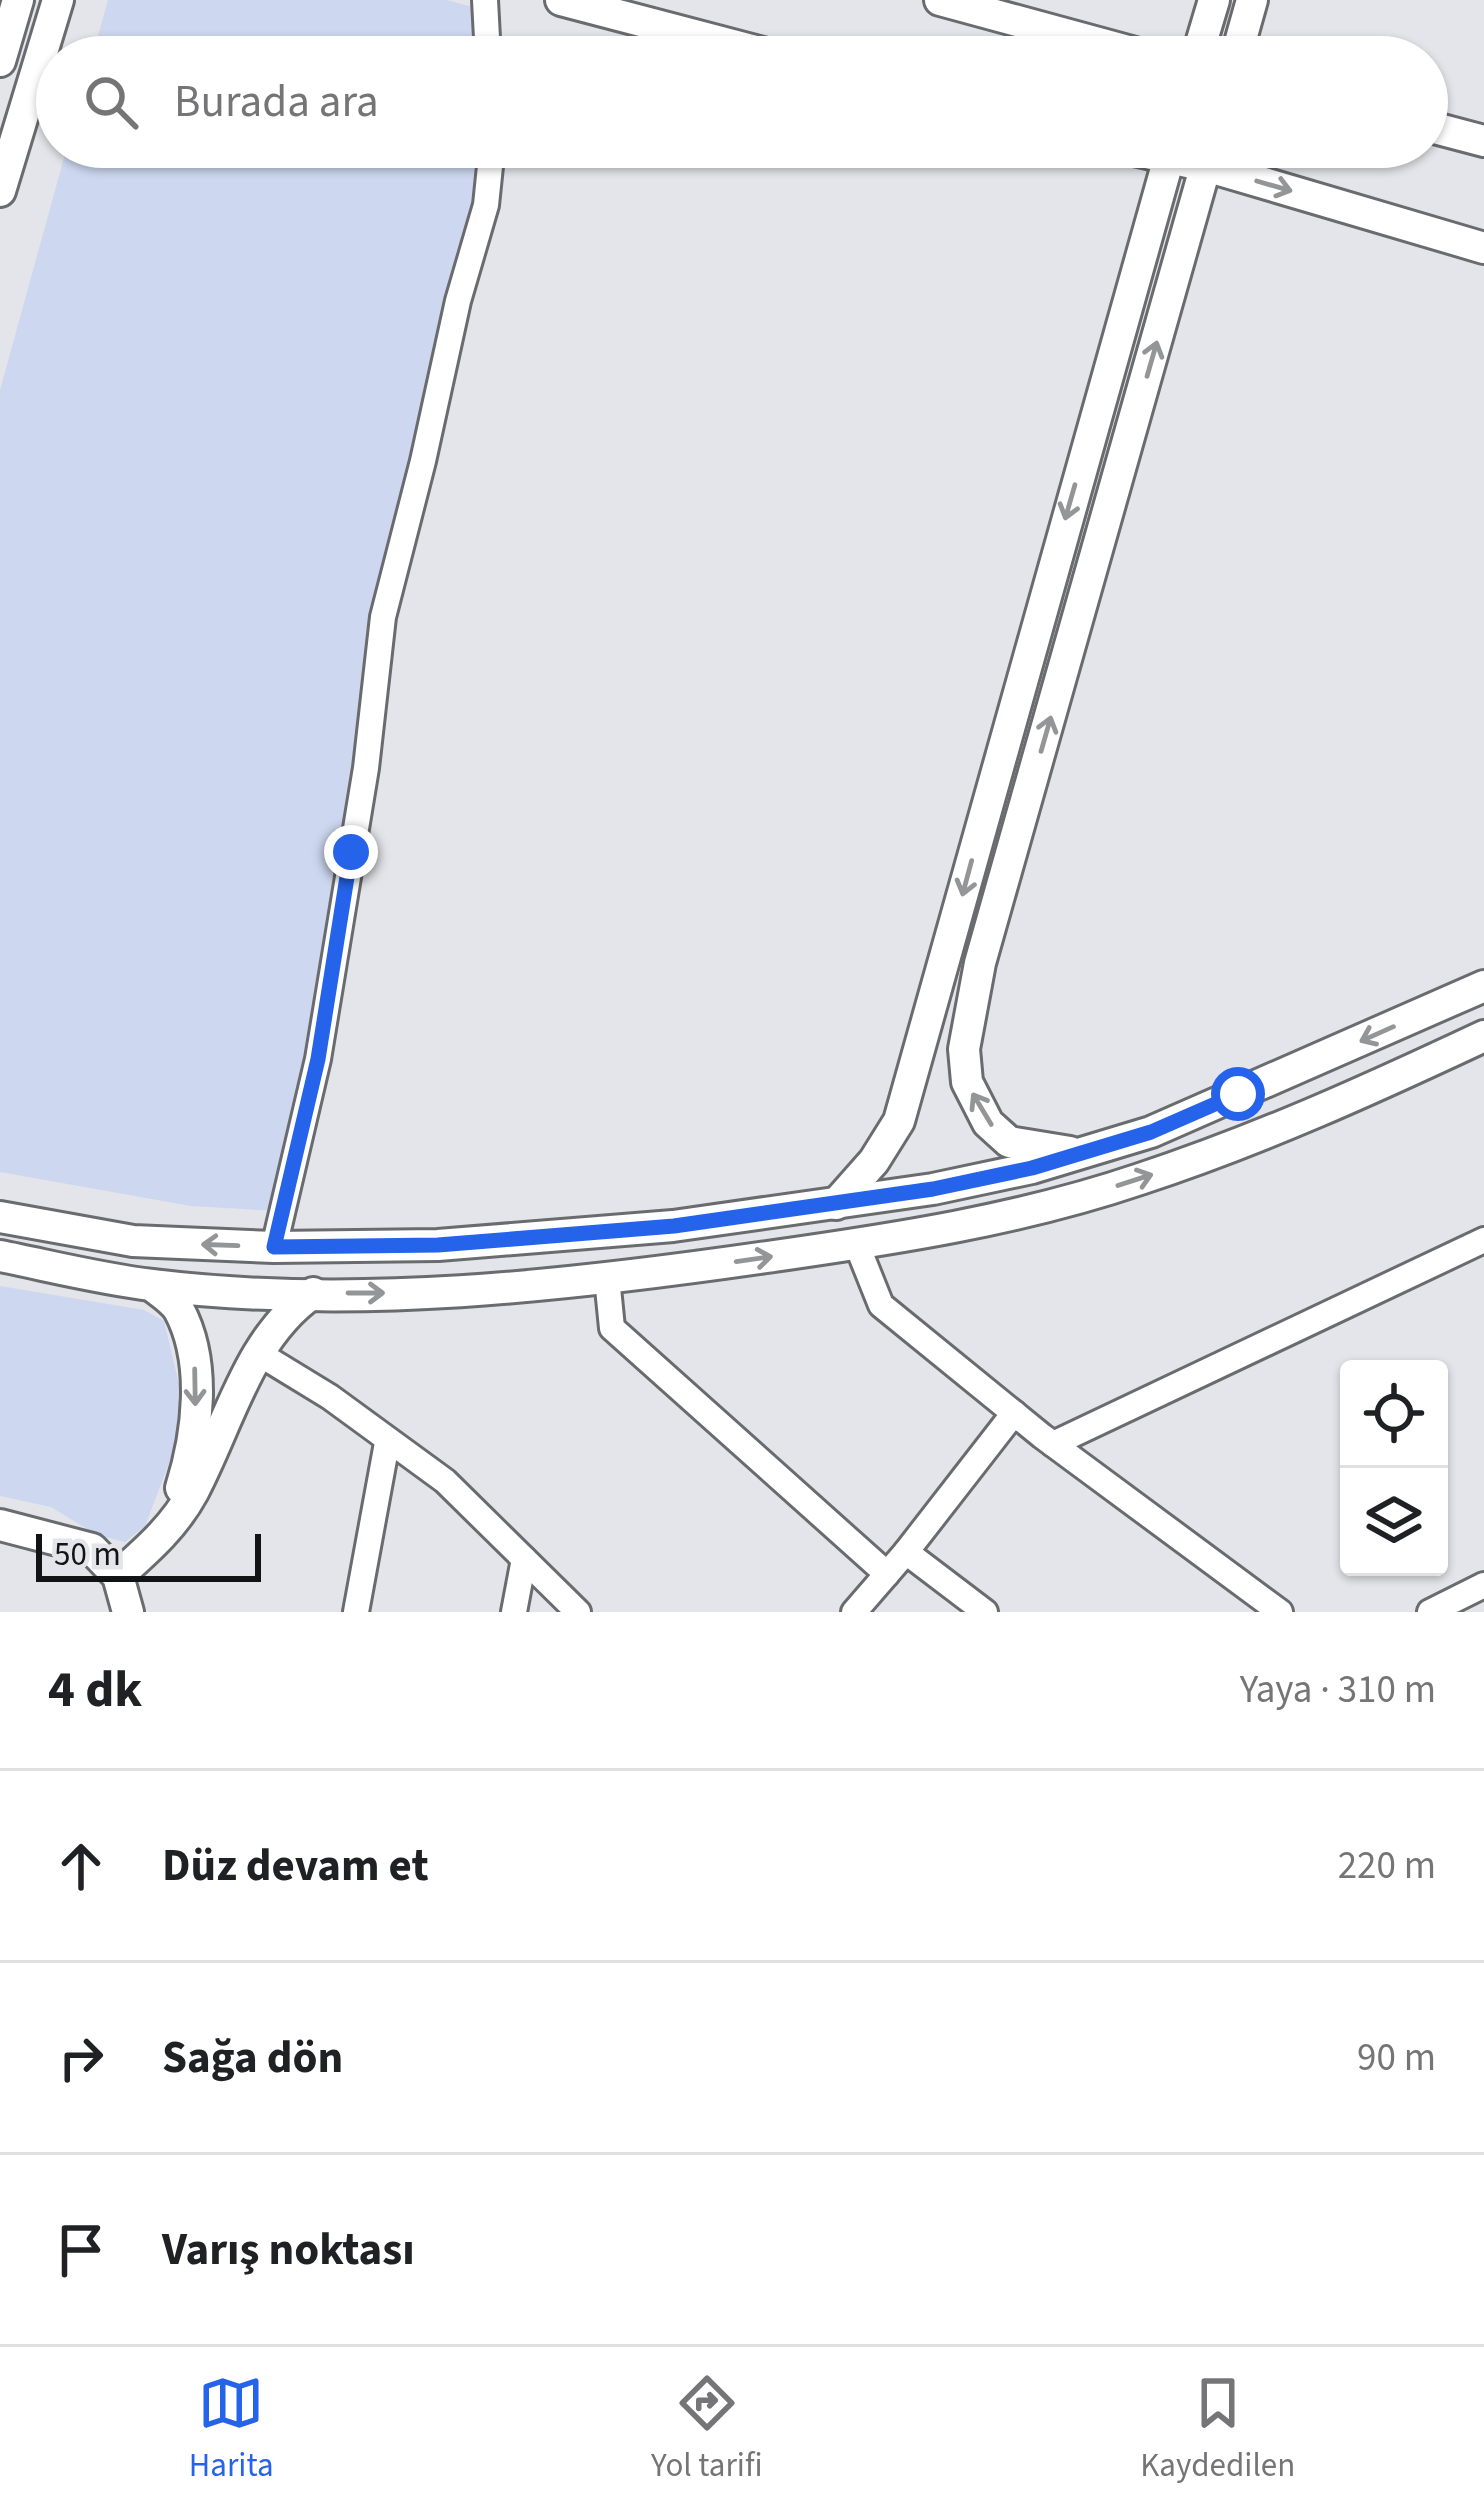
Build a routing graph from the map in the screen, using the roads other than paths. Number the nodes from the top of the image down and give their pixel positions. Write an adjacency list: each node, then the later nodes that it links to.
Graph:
1 (18, 0): 14 (street)
2 (58, 0): 8 (street)
3 (485, 0): 9 (street)
4 (561, 0): 10 (street)
5 (940, 0): 11 (street)
6 (1214, 0): 12 (street)
7 (1252, 0): 13 (street)
8 (47, 36)
9 (487, 36)
10 (698, 36)
11 (1073, 36)
12 (1203, 36)
13 (1242, 36)
14 (0, 61)
15 (36, 72): 22 (street)
16 (1448, 132): 17 (street)
17 (1484, 141)
18 (490, 168): 31 (street)
19 (1166, 168): 27 (street, one-way to 27)
20 (1205, 168): 26 (street, one-way to 20)
21 (1244, 168): 23 (street, one-way to 23)
22 (0, 190)
23 (1484, 248)
24 (1484, 986): 26 (street, one-way to 26)
25 (1484, 1036): 30 (street, one-way to 25)
26 (1082, 1153): 27 (street)
27 (836, 1204): 31 (street)
28 (0, 1217): 31 (street, one-way to 28)
29 (1484, 1240): 39 (street)
30 (857, 1245): 33 (street, one-way to 30); 37 (street)
31 (274, 1247)
32 (0, 1256): 34 (street)
33 (607, 1278): 35 (street, one-way to 33); 44 (street)
34 (151, 1285): 35 (street); 41 (street, one-way to 41)
35 (313, 1293): 36 (street)
36 (258, 1353): 38 (street); 41 (street)
37 (1014, 1413): 39 (street); 42 (street)
38 (387, 1443): 43 (street); 48 (street)
39 (1053, 1444): 53 (street)
40 (0, 1525): 45 (street)
41 (166, 1534): 45 (street)
42 (906, 1552): 44 (street); 52 (street)
43 (524, 1559): 49 (street); 50 (street)
44 (887, 1574): 51 (street)
45 (118, 1576): 47 (street)
46 (1484, 1586): 54 (street)
47 (128, 1612)
48 (356, 1612)
49 (514, 1612)
50 (578, 1612)
51 (854, 1612)
52 (985, 1612)
53 (1280, 1612)
54 (1430, 1612)

